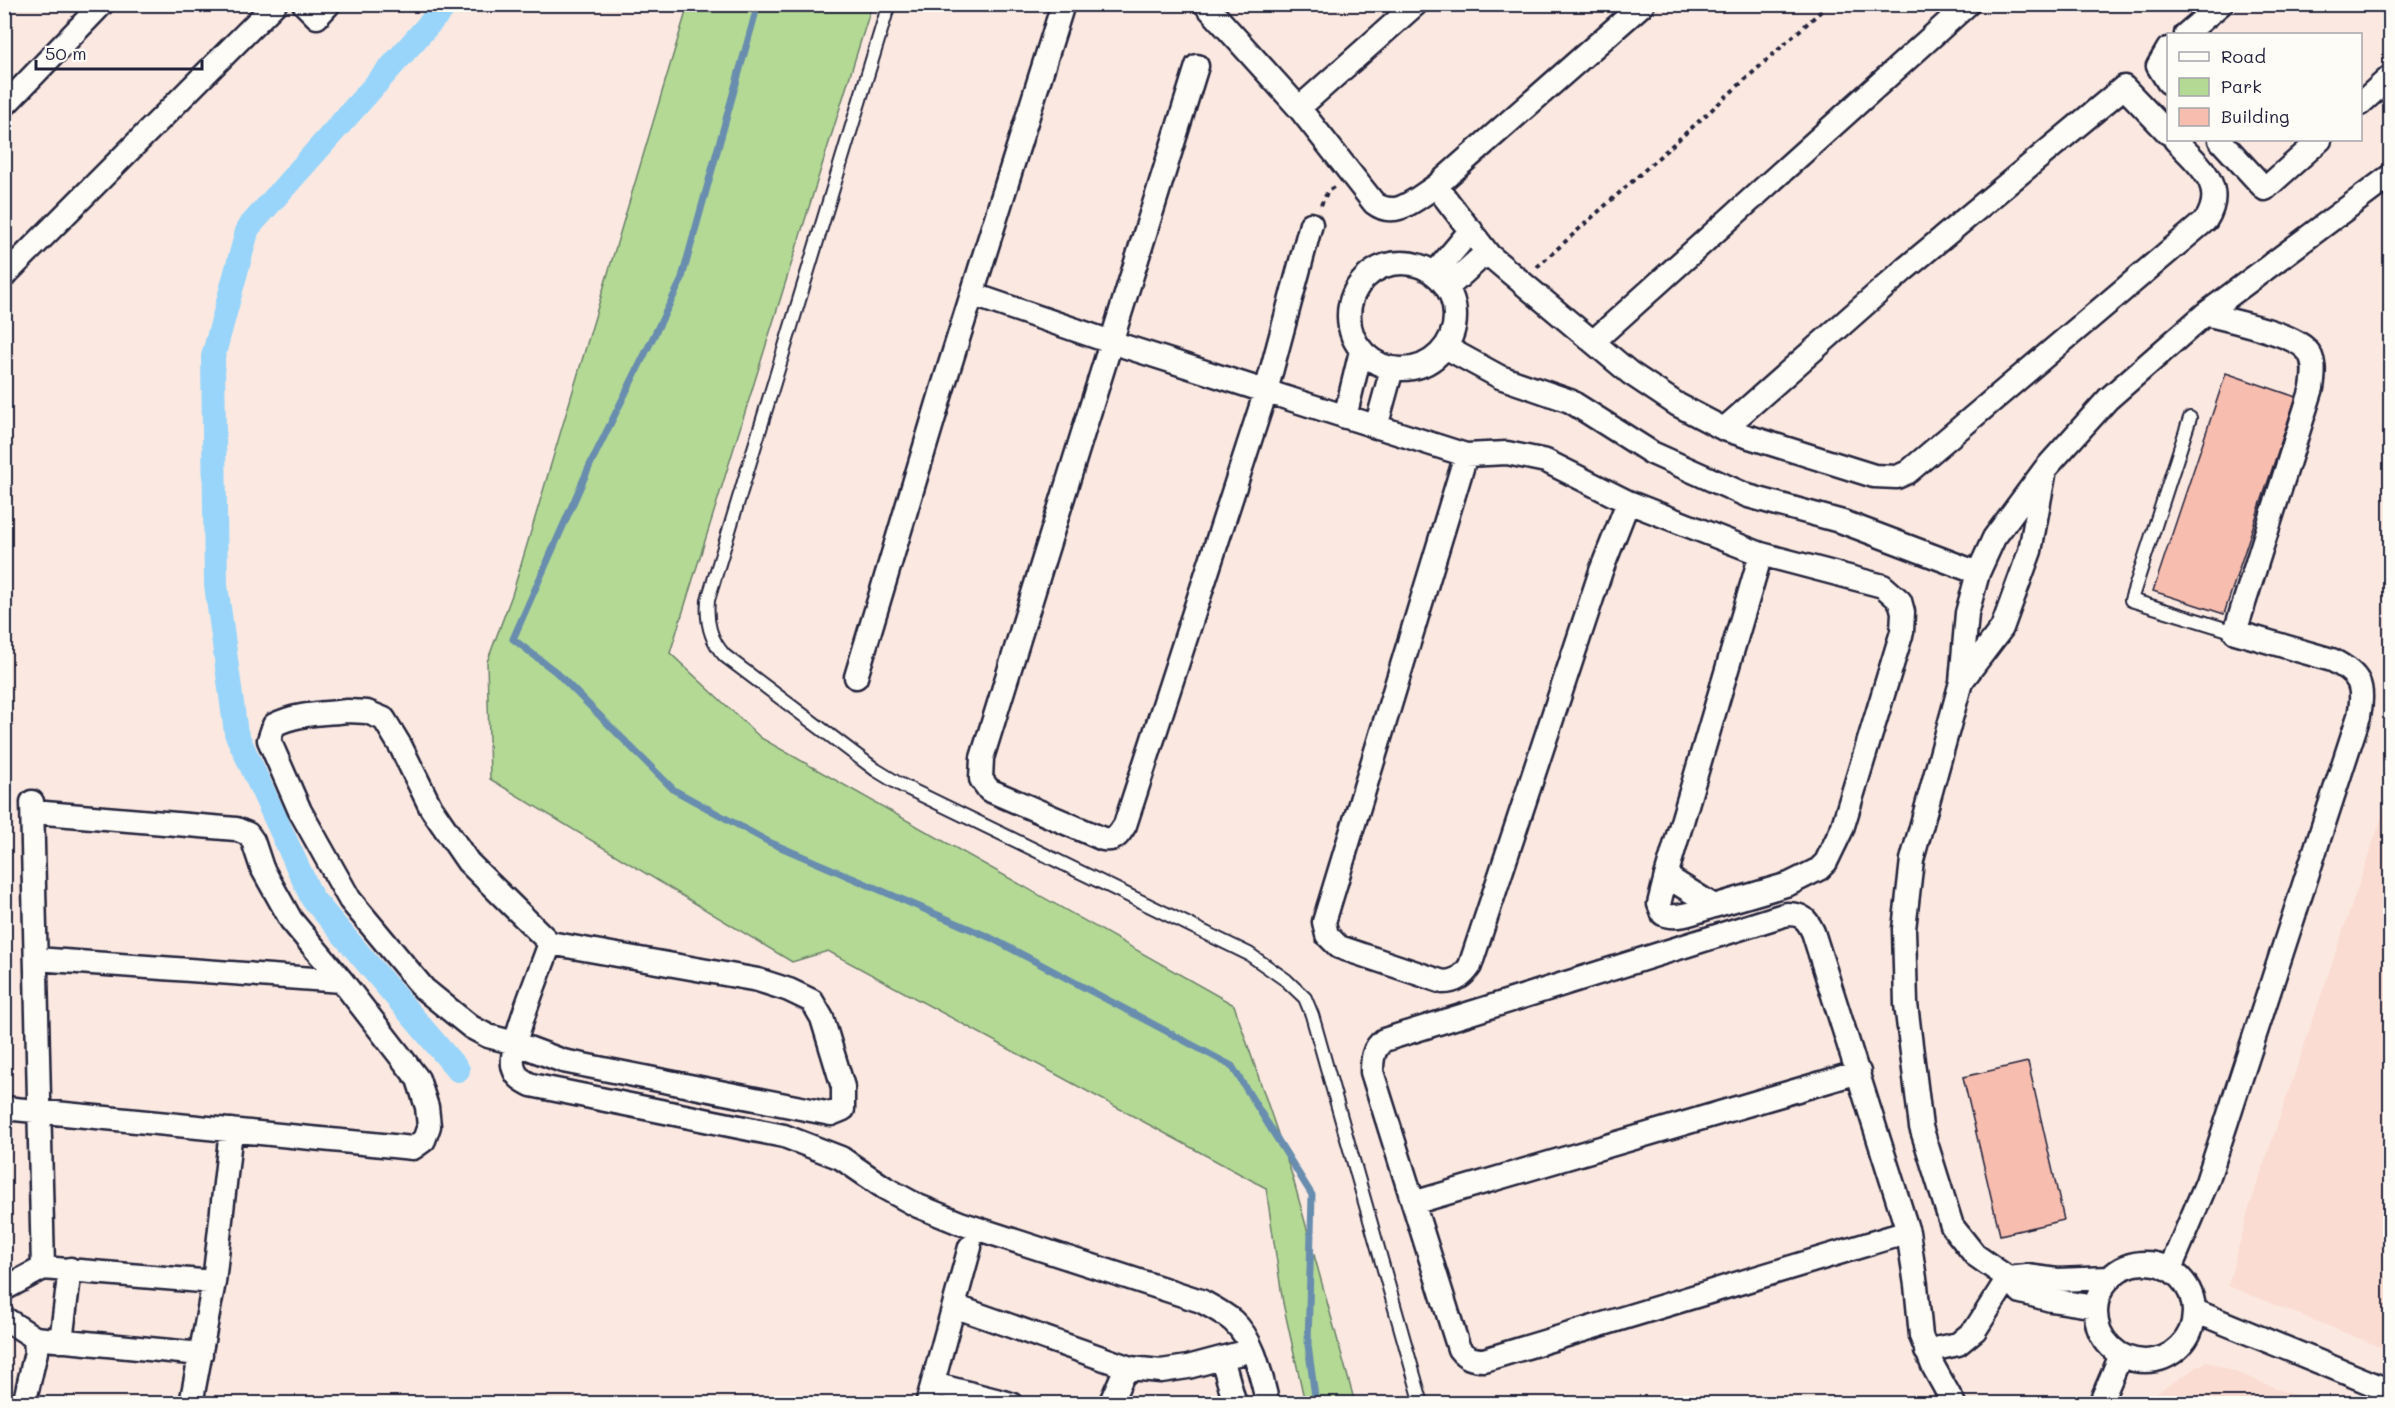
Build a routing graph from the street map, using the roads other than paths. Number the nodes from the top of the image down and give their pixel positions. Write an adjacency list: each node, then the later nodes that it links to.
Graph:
1 (102, 4): 19 (street)
2 (274, 4): 33 (street)
3 (304, 4): 4 (street)
4 (329, 4)
5 (889, 4): 95 (lane)
6 (1063, 4): 35 (street)
7 (1205, 4): 20 (street)
8 (1416, 4): 20 (street)
9 (1643, 4): 29 (street)
10 (1968, 4): 37 (street)
11 (2221, 4): 12 (street)
12 (2187, 33)
13 (2167, 53): 16 (street)
14 (1197, 66): 38 (street)
15 (2391, 77): 18 (street)
16 (2167, 79)
17 (2167, 96): 21 (street)
18 (2362, 103)
19 (4, 106)
20 (1299, 108): 29 (street)
21 (2148, 110): 22 (street); 46 (street)
22 (2167, 131)
23 (2176, 141): 28 (street)
24 (2221, 141): 26 (street)
25 (2319, 141): 26 (street)
26 (2237, 158): 28 (street)
27 (2391, 176): 36 (street)
28 (2210, 177): 46 (street)
29 (1436, 186): 31 (street)
30 (1311, 224): 42 (street)
31 (1471, 230): 32 (street); 34 (street)
32 (1489, 255): 34 (street); 37 (street)
33 (4, 276)
34 (1441, 281): 39 (street); 40 (street)
35 (974, 295): 38 (street); 53 (street)
36 (2205, 314): 48 (street); 52 (street)
37 (1594, 341): 46 (street)
38 (1111, 342): 42 (street); 42 (street)
39 (1445, 347): 41 (street); 51 (street)
40 (1361, 351): 41 (street); 43 (street)
41 (1392, 369): 45 (street)
42 (1266, 391): 43 (street)
43 (1345, 417): 45 (street)
44 (2190, 418): 52 (lane)
45 (1376, 427): 47 (street)
46 (1724, 429)
47 (1466, 455): 49 (street); 49 (street)
48 (2045, 469): 51 (street); 54 (street)
49 (1628, 502): 50 (street)
50 (1761, 554): 55 (street); 56 (street)
51 (1978, 573): 54 (street)
52 (2235, 632): 70 (street)
53 (856, 677)
54 (1961, 682): 71 (street)
55 (1665, 876): 56 (street); 56 (street)
56 (1714, 906)
57 (550, 943): 60 (street); 60 (street); 60 (street)
58 (36, 959): 59 (street); 59 (street); 63 (street)
59 (342, 981): 64 (street)
60 (515, 1043): 81 (street)
61 (1859, 1072): 65 (street); 65 (street); 66 (street)
62 (4, 1108): 63 (street)
63 (40, 1112): 64 (street); 68 (street)
64 (231, 1130): 73 (street)
65 (1413, 1203): 66 (street)
66 (1908, 1232): 82 (street)
67 (970, 1247): 75 (street)
68 (43, 1268): 69 (street); 74 (street)
69 (70, 1269): 73 (street); 80 (street)
70 (2170, 1269): 72 (street); 77 (street)
71 (2008, 1278): 72 (street); 76 (street); 82 (street)
72 (2109, 1278): 76 (street)
73 (214, 1282): 83 (street)
74 (4, 1289)
75 (954, 1306): 86 (street); 88 (street)
76 (2096, 1307): 84 (street)
77 (2195, 1311): 84 (street); 87 (street)
78 (4, 1318): 79 (street)
79 (35, 1338): 80 (street); 89 (street)
80 (62, 1341): 83 (street)
81 (1252, 1350): 85 (street); 94 (street)
82 (1926, 1351): 96 (street)
83 (201, 1354): 90 (street)
84 (2121, 1355): 97 (street)
85 (1222, 1358): 86 (street); 93 (street)
86 (1130, 1368): 92 (street)
87 (2391, 1391)
88 (930, 1394): 91 (street)
89 (24, 1404)
90 (191, 1404)
91 (1011, 1404)
92 (1110, 1404)
93 (1235, 1404)
94 (1268, 1404)
95 (1422, 1404)
96 (1954, 1404)
97 (2100, 1404)

